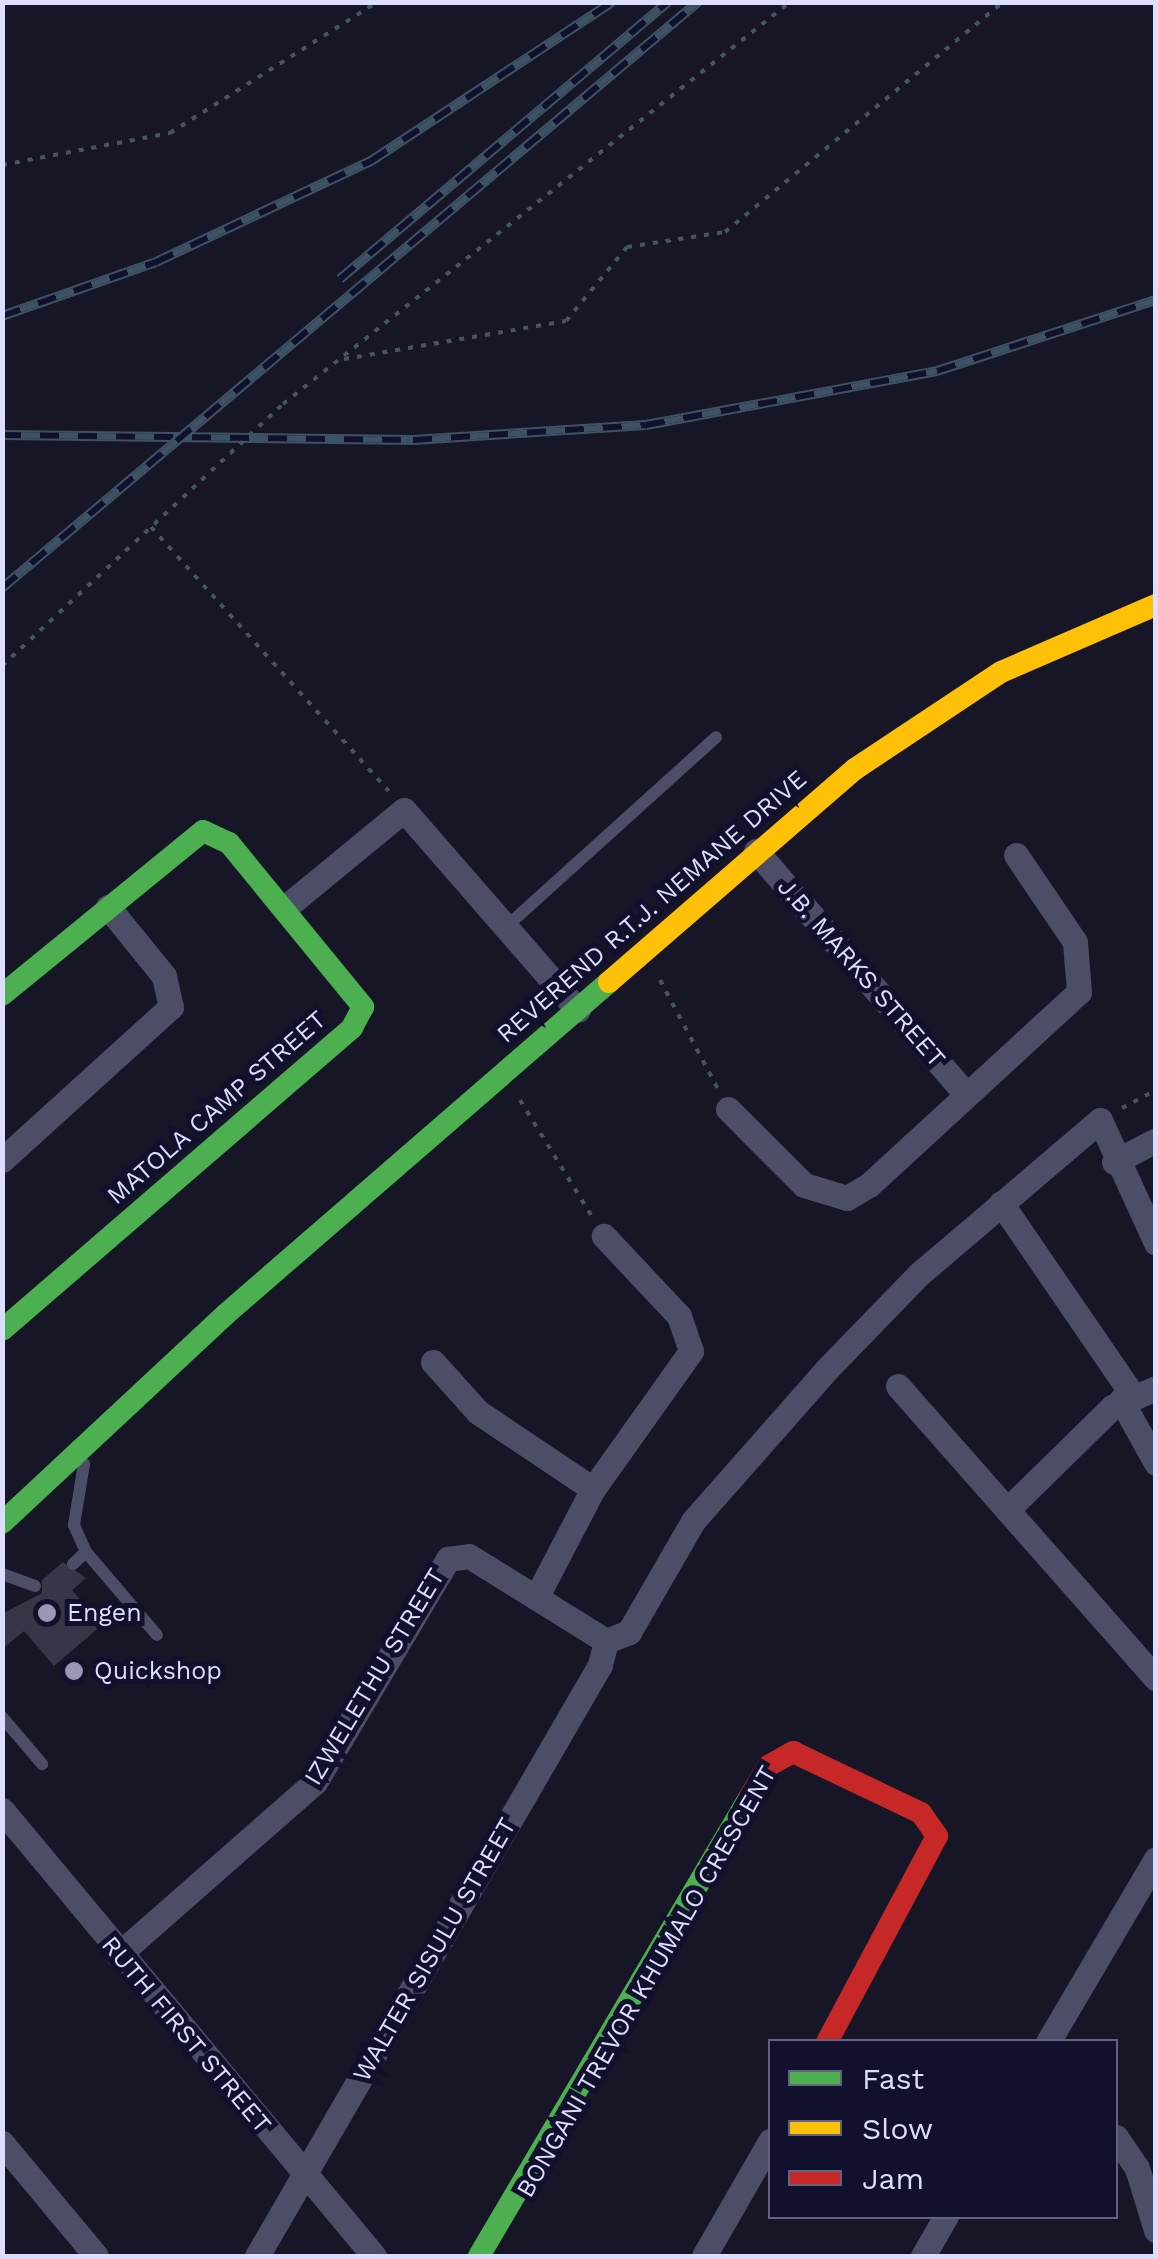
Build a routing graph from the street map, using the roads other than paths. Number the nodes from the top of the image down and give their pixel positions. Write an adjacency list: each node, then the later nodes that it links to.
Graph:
1 (1156, 604): 3 (street, REVEREND R.T.J. NEMANE DRIVE)
2 (716, 737): 7 (lane)
3 (756, 851): 9 (street, REVEREND R.T.J. NEMANE DRIVE); 10 (street, J.B. MARKS STREET)
4 (1016, 855): 10 (street)
5 (287, 906): 6 (street); 7 (street); 19 (street, MATOLA CAMP STREET)
6 (108, 907): 8 (street); 13 (street)
7 (506, 927): 9 (street)
8 (2, 995)
9 (578, 1010): 18 (street, REVEREND R.T.J. NEMANE DRIVE)
10 (966, 1094): 11 (street)
11 (728, 1108)
12 (1156, 1140): 14 (street)
13 (2, 1160)
14 (1114, 1162): 15 (street); 17 (street)
15 (1000, 1203): 22 (street); 35 (street)
16 (604, 1236): 26 (street)
17 (1156, 1243)
18 (226, 1314): 23 (street, REVEREND R.T.J. NEMANE DRIVE); 25 (street, REVEREND R.T.J. NEMANE DRIVE)
19 (2, 1330)
20 (433, 1362): 26 (street)
21 (898, 1386): 27 (street)
22 (1136, 1394): 24 (street); 27 (street)
23 (88, 1447): 28 (street, REVEREND R.T.J. NEMANE DRIVE); 29 (lane)
24 (1156, 1463)
25 (2, 1487)
26 (593, 1489): 33 (street)
27 (1007, 1510): 36 (street)
28 (2, 1523)
29 (86, 1552): 30 (lane); 34 (lane)
30 (74, 1564)
31 (2, 1574): 32 (lane)
32 (35, 1586)
33 (538, 1594): 35 (street, IZWELETHU STREET); 41 (street, IZWELETHU STREET)
34 (157, 1634)
35 (606, 1641): 47 (street, WALTER SISULU STREET)
36 (1156, 1679)
37 (2, 1717): 38 (lane)
38 (42, 1764)
39 (2, 1810): 41 (street, RUTH FIRST STREET)
40 (1156, 1859): 43 (street)
41 (118, 1955): 47 (street, RUTH FIRST STREET)
42 (829, 2039): 53 (street, BONGANI TREVOR KHUMALO CRESCENT)
43 (1050, 2039)
44 (1118, 2140): 49 (street)
45 (2, 2143): 50 (street)
46 (768, 2144): 54 (street)
47 (304, 2175): 51 (street, WALTER SISULU STREET); 52 (street, RUTH FIRST STREET)
48 (944, 2219): 55 (street)
49 (1156, 2230)
50 (96, 2256)
51 (257, 2256)
52 (374, 2256)
53 (479, 2256)
54 (704, 2256)
55 (923, 2256)

